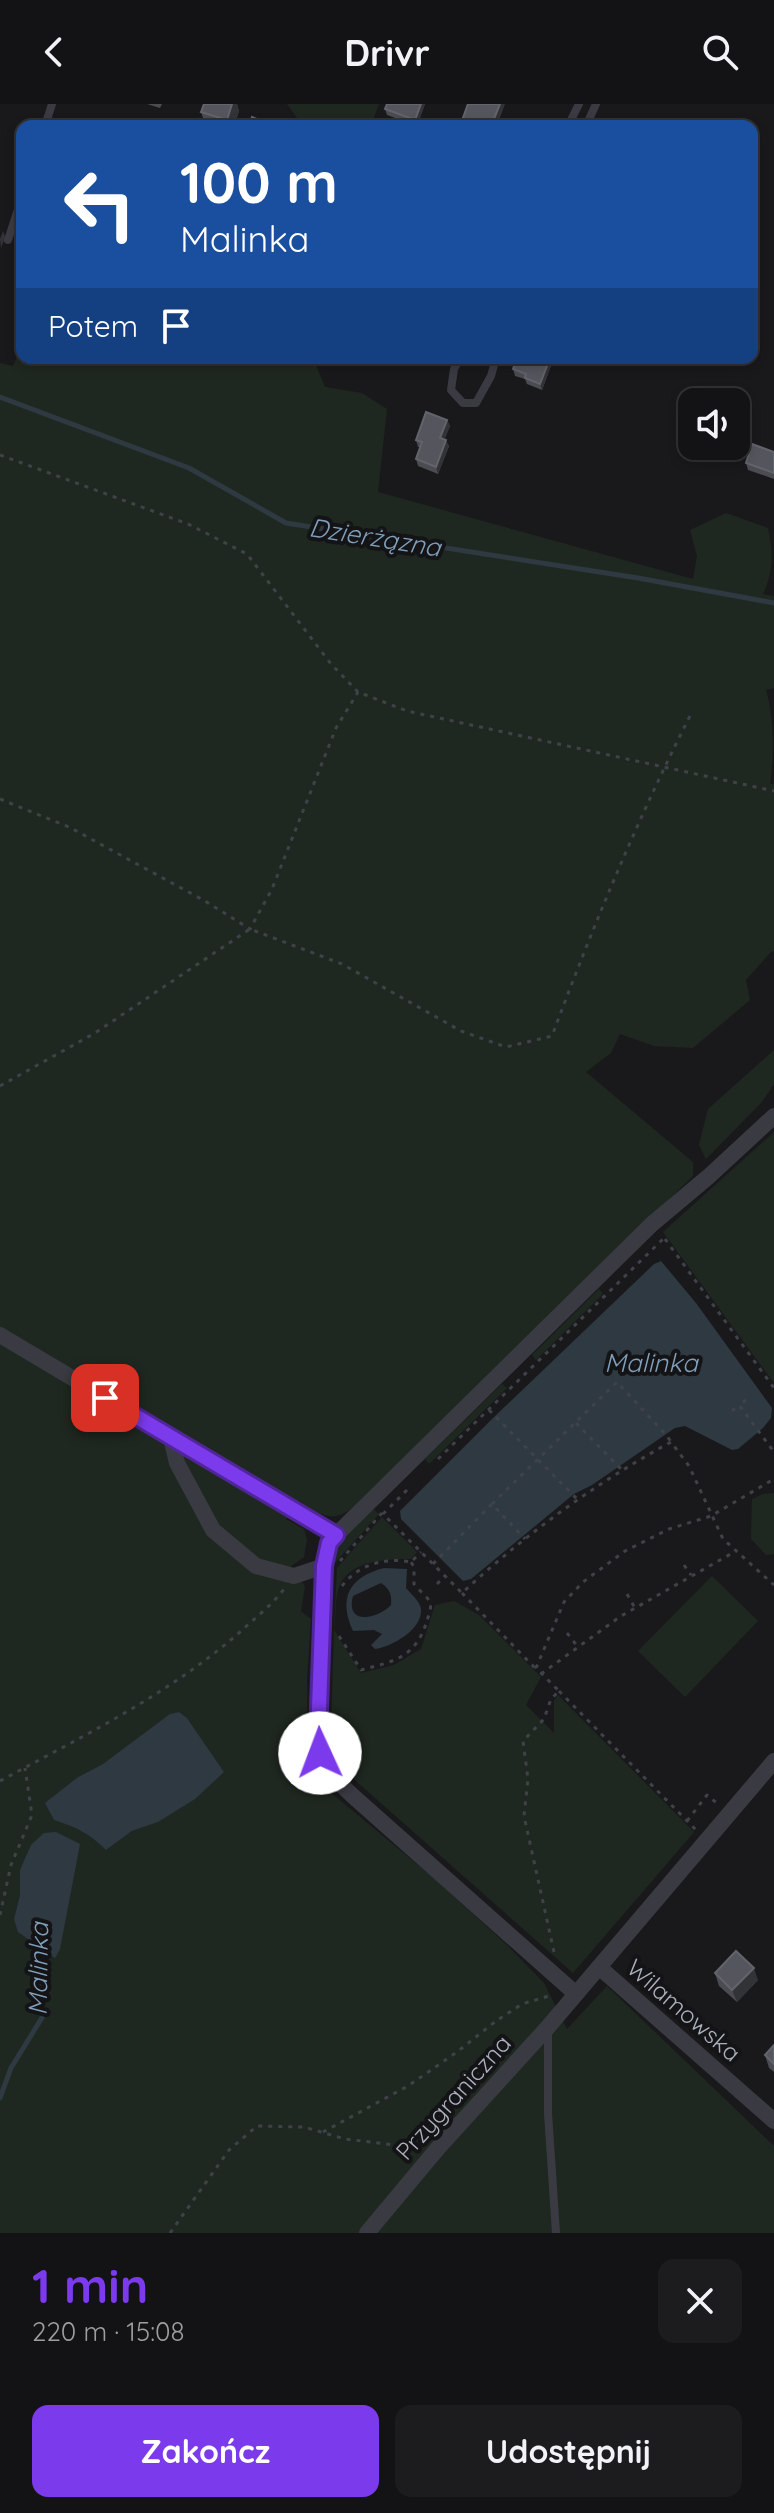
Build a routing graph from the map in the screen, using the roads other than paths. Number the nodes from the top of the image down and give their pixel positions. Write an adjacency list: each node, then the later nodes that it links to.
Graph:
1 (16, 215): 2 (lane)
2 (8, 240)
3 (457, 364): 4 (lane)
4 (494, 364)
5 (774, 1116): 8 (street)
6 (0, 1335): 7 (street)
7 (171, 1438): 8 (street); 9 (street)
8 (336, 1535): 9 (street)
9 (324, 1566): 12 (street)
10 (774, 1761): 11 (street, Przygraniczna)
11 (599, 1967): 12 (street, Przygraniczna); 14 (street, Wilamowska)
12 (576, 1994): 13 (street, Przygraniczna)
13 (548, 2027): 15 (street, Przygraniczna); 16 (lane)
14 (774, 2121)
15 (367, 2233)
16 (556, 2233)

